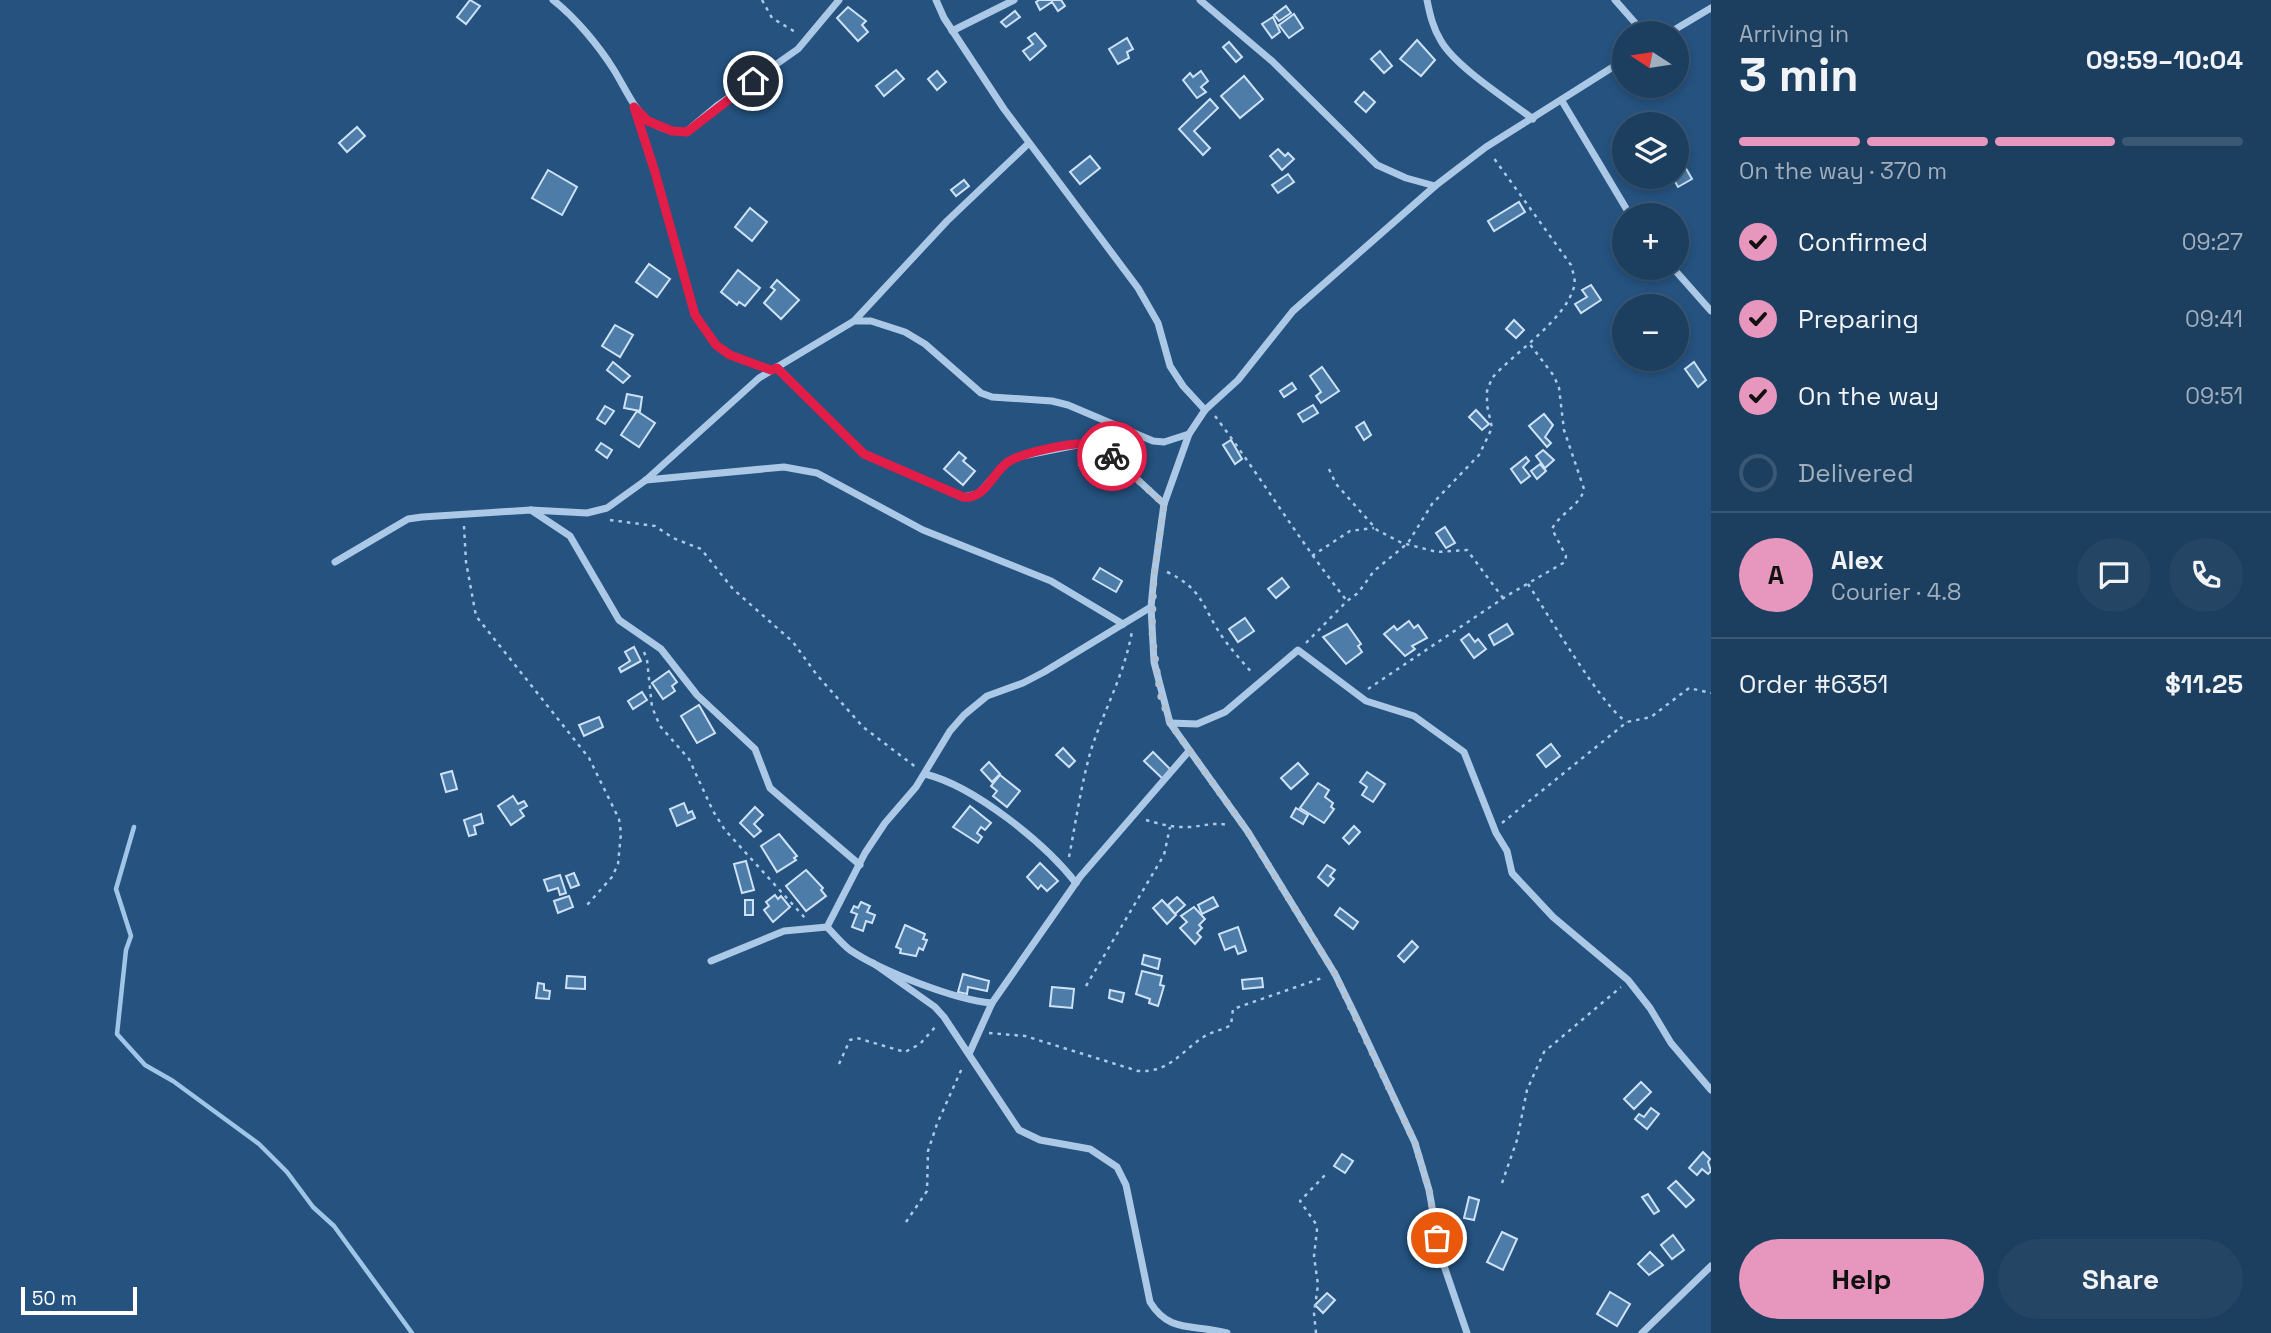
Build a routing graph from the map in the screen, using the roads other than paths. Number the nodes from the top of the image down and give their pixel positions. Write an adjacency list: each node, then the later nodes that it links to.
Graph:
1 (553, 0): 14 (street)
2 (839, 0): 14 (street)
3 (936, 0): 11 (street)
4 (1014, 0): 11 (street)
5 (1200, 0): 17 (street)
6 (1427, 0): 15 (street)
7 (1615, 0): 9 (street)
8 (1711, 8): 10 (street)
9 (1633, 21)
10 (1689, 21)
11 (952, 31): 16 (street)
12 (1612, 68): 13 (street)
13 (1562, 101): 15 (street); 18 (street)
14 (634, 107): 22 (street)
15 (1533, 119): 17 (street)
16 (1028, 144): 21 (street); 23 (street)
17 (1435, 186): 23 (street)
18 (1623, 203)
19 (1684, 280): 20 (street)
20 (1711, 311)
21 (854, 321): 22 (street); 24 (street)
22 (774, 369): 25 (street); 26 (street)
23 (1207, 409): 24 (street)
24 (1189, 434): 26 (street)
25 (646, 480): 27 (street); 30 (street)
26 (1164, 504): 29 (street)
27 (531, 510): 28 (street); 34 (street)
28 (335, 562)
29 (1151, 607): 30 (street); 31 (street)
30 (1123, 624): 33 (street)
31 (1170, 723): 32 (street); 41 (street)
32 (1189, 751): 35 (street); 44 (street)
33 (925, 774): 34 (street); 35 (street)
34 (860, 864): 36 (street)
35 (1076, 883): 39 (street)
36 (827, 927): 37 (street); 38 (street)
37 (711, 961)
38 (873, 963): 39 (street); 40 (street)
39 (992, 1003): 40 (street)
40 (969, 1054): 43 (street)
41 (1711, 1090)
42 (1711, 1266): 45 (street)
43 (1227, 1333)
44 (1467, 1333)
45 (1642, 1333)

